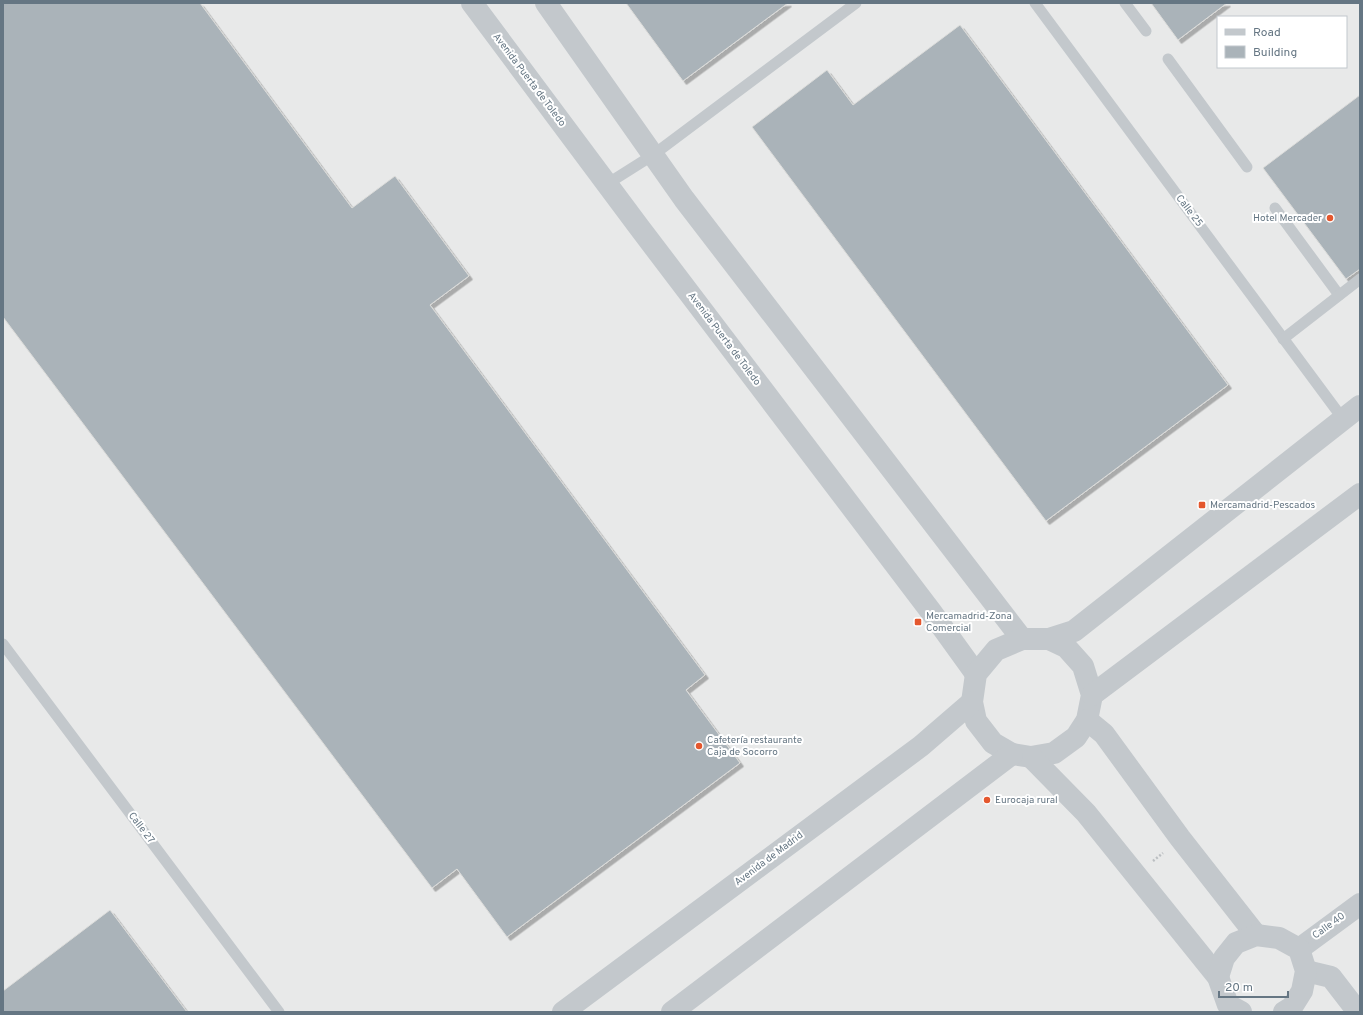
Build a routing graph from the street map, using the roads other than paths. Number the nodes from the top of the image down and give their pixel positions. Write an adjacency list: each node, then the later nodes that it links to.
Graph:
1 (472, 3): 10 (street, Avenida Puerta de Toledo)
2 (546, 3): 8 (street)
3 (856, 3): 8 (lane)
4 (1035, 3): 14 (lane, Calle 25)
5 (1125, 3): 6 (lane)
6 (1146, 31)
7 (1168, 59): 9 (lane)
8 (653, 155): 10 (lane); 18 (street)
9 (1247, 167)
10 (607, 184): 21 (street, Avenida Puerta de Toledo)
11 (1275, 208): 13 (lane)
12 (1360, 279): 13 (lane)
13 (1339, 295): 14 (lane)
14 (1283, 339): 16 (lane, Calle 25)
15 (1360, 406): 16 (street)
16 (1343, 419): 19 (street)
17 (1360, 494): 22 (street)
18 (1022, 638): 19 (street); 21 (street)
19 (1049, 639): 22 (street)
20 (3, 644): 32 (lane, Calle 27)
21 (976, 674): 23 (street)
22 (1092, 694): 24 (street)
23 (972, 702): 25 (street); 33 (street, Avenida de Madrid)
24 (1087, 720): 25 (street); 27 (street)
25 (1022, 756): 30 (street); 34 (street)
26 (1360, 904): 28 (street, Calle 40)
27 (1256, 936): 28 (street); 30 (street)
28 (1299, 949): 29 (street)
29 (1306, 970): 35 (street); 36 (street)
30 (1218, 977): 31 (street)
31 (1229, 1010)
32 (279, 1012)
33 (563, 1012)
34 (672, 1012)
35 (1284, 1012)
36 (1358, 1012)

